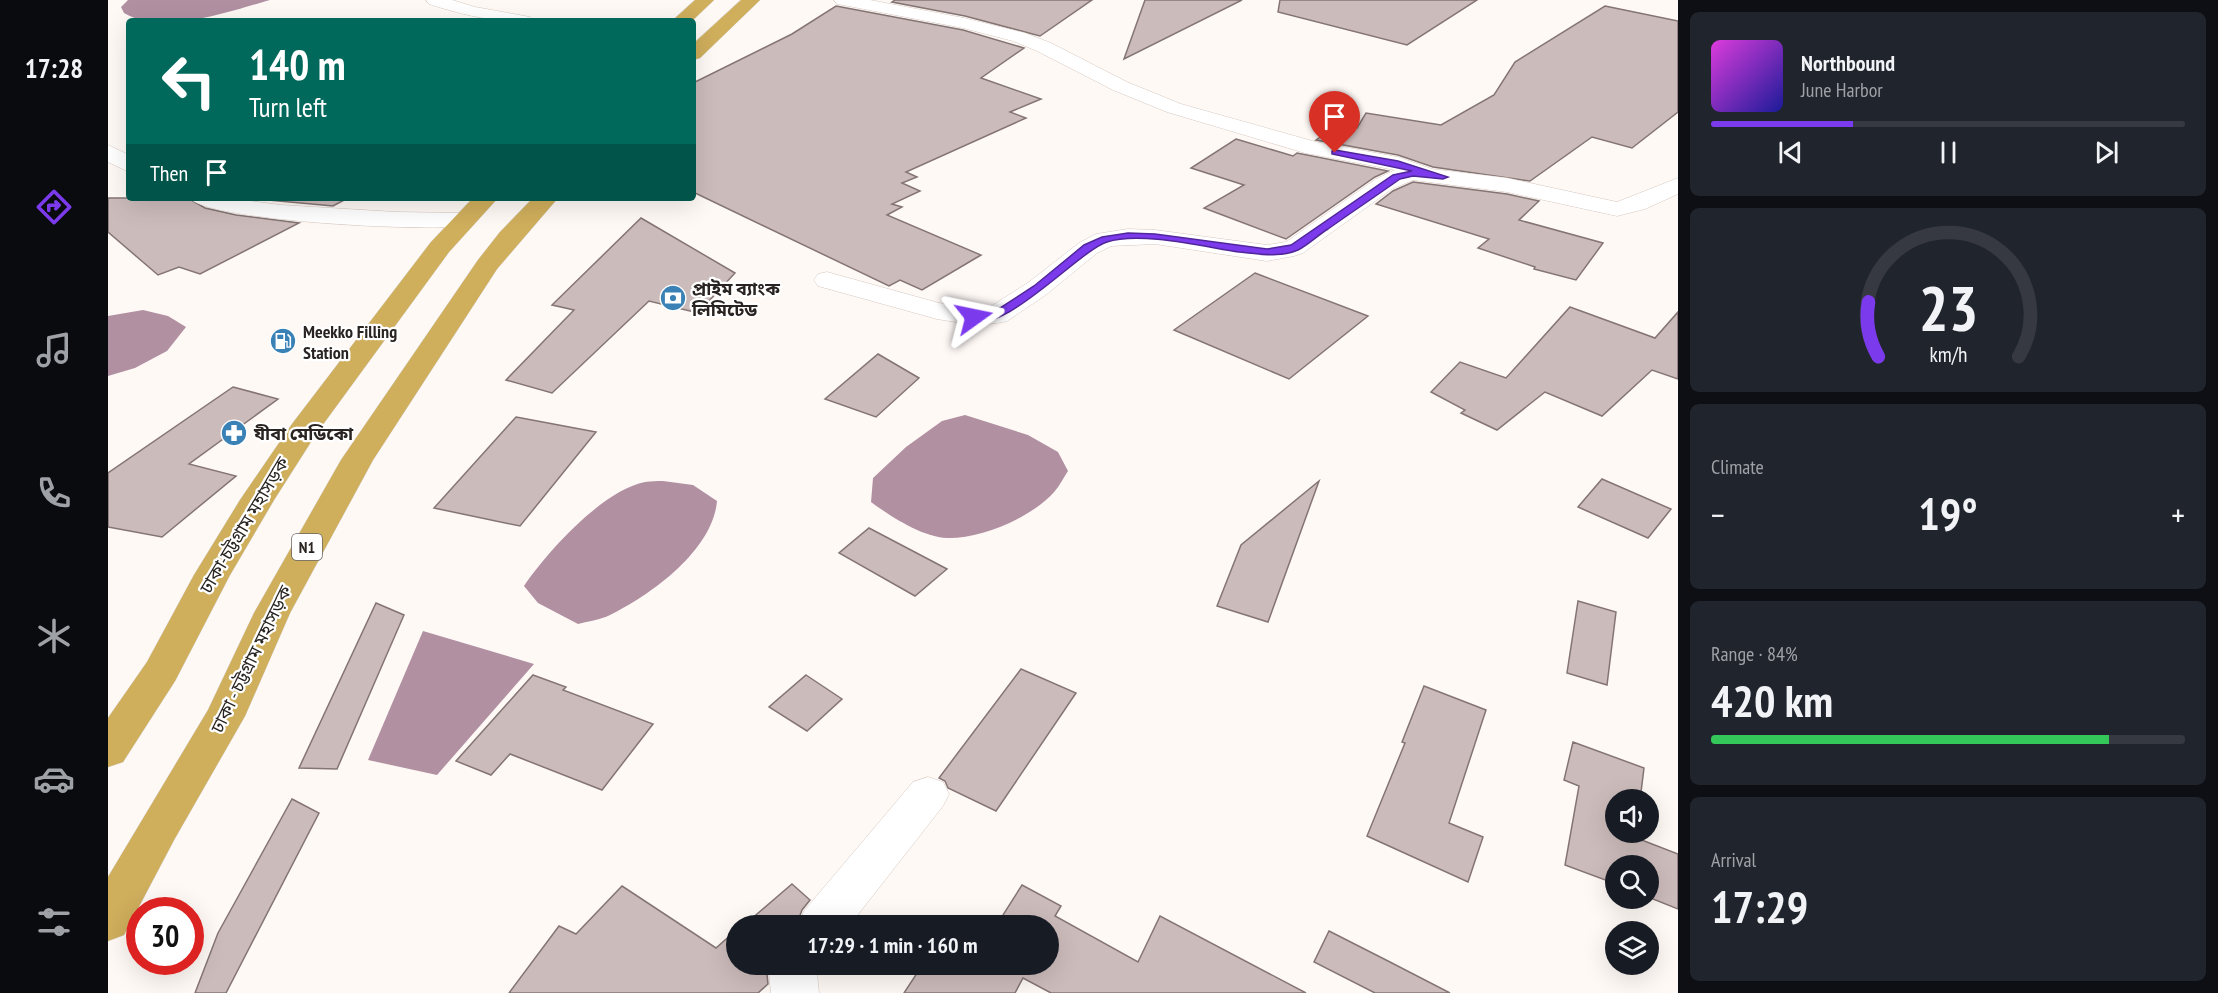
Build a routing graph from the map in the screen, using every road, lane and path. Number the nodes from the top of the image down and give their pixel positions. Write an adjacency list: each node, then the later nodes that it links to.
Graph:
1 (435, 0): 5 (street)
2 (705, 0): 6 (highway)
3 (751, 0): 7 (highway)
4 (843, 0): 10 (street)
5 (507, 18)
6 (684, 18)
7 (696, 51)
8 (108, 152): 9 (street)
9 (126, 163)
10 (1443, 177): 11 (street); 16 (street)
11 (1678, 185)
12 (210, 201): 15 (street)
13 (483, 201): 15 (highway, ঢাকা-চট্টগ্রাম মহাসড়ক)
14 (543, 201): 20 (highway, ঢাকা - চট্টগ্রাম মহাসড়ক / N1)
15 (463, 220): 17 (highway, ঢাকা-চট্টগ্রাম মহাসড়ক)
16 (827, 280)
17 (108, 751)
18 (928, 794): 19 (street)
19 (830, 915)
20 (108, 920)

